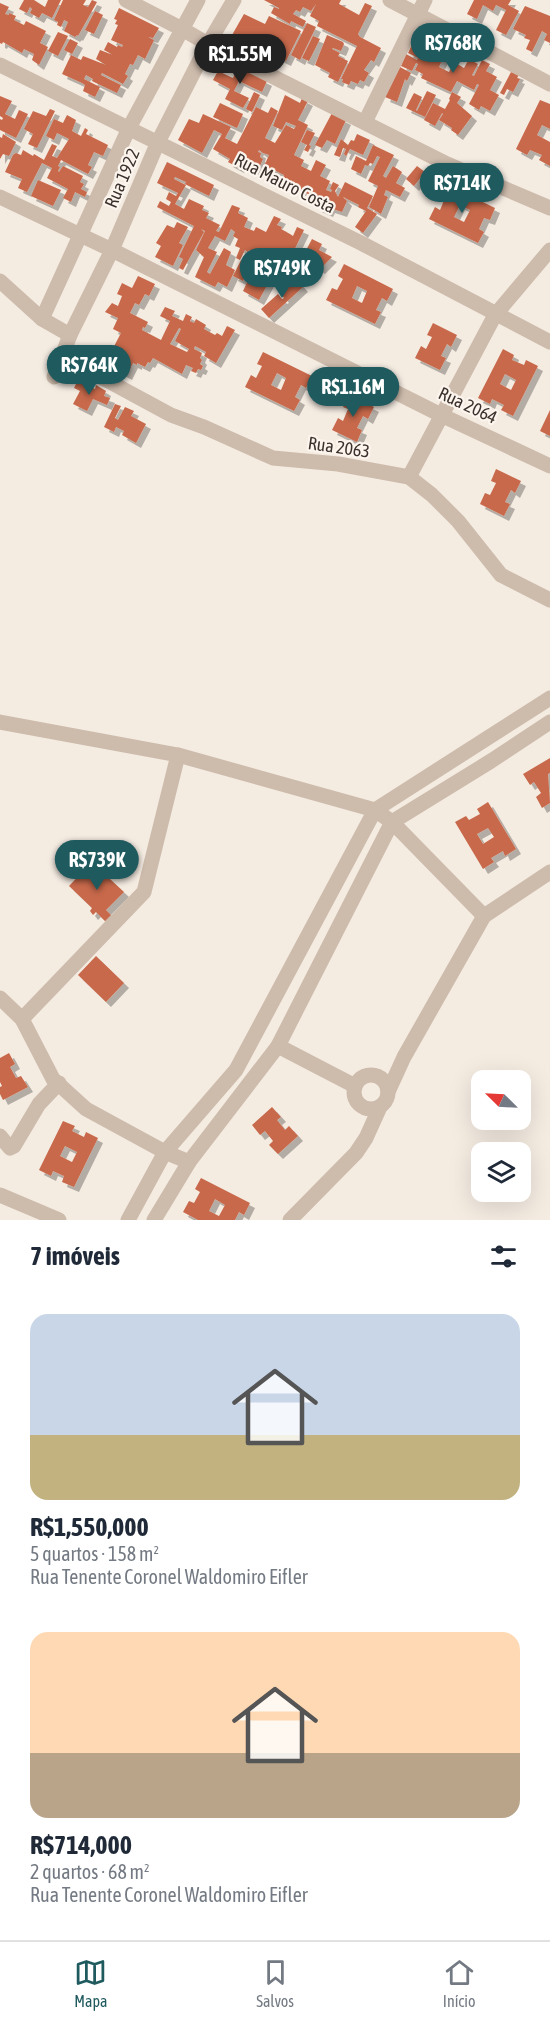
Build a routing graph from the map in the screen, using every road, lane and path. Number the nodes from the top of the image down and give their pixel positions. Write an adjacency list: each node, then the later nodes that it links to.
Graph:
1 (126, 0): 6 (street)
2 (198, 0): 6 (street, Rua 1922)
3 (234, 0): 7 (street, Rua 1922)
4 (390, 0): 5 (street)
5 (421, 7): 9 (street); 10 (street)
6 (182, 28): 7 (street); 11 (street, Rua 1922)
7 (208, 44): 10 (street); 12 (street, Rua 1922)
8 (0, 65): 11 (street, Rua Mauro Costa)
9 (550, 84)
10 (365, 122): 14 (street)
11 (129, 129): 12 (street, Rua Mauro Costa); 15 (street, Rua 1922)
12 (159, 142): 16 (street, Rua 1922); 19 (street, Rua Mauro Costa)
13 (0, 197): 15 (street, Rua 2064)
14 (550, 208)
15 (81, 236): 16 (street, Rua 2064); 20 (street, Rua 1922)
16 (112, 250): 21 (street, Rua 1922); 25 (street, Rua 2064)
17 (550, 250): 19 (street)
18 (0, 281): 20 (street)
19 (495, 315): 22 (street, Rua Mauro Costa); 25 (street)
20 (42, 319): 21 (street)
21 (70, 335): 23 (street, Rua 1922)
22 (550, 342)
23 (62, 356): 24 (street, Rua 1922); 27 (street, Rua 2063)
24 (54, 377)
25 (441, 415): 26 (street, Rua 2064); 27 (street)
26 (550, 466)
27 (409, 477): 28 (street, Rua 2063)
28 (550, 600)
29 (550, 698): 33 (street)
30 (0, 722): 32 (street)
31 (550, 722): 34 (street)
32 (178, 755): 33 (street); 38 (street)
33 (375, 810): 34 (street); 49 (street)
34 (392, 822): 36 (street); 39 (street)
35 (550, 872): 36 (street)
36 (484, 916): 40 (street)
37 (0, 998): 38 (street)
38 (22, 1019): 42 (street)
39 (278, 1046): 43 (street); 50 (street)
40 (404, 1057): 41 (street); 44 (street)
41 (374, 1076): 43 (street); 44 (street)
42 (59, 1083): 47 (street); 49 (street)
43 (356, 1086): 45 (street)
44 (388, 1092): 46 (street)
45 (358, 1103): 46 (street); 48 (street)
46 (380, 1107): 48 (street)
47 (0, 1136)
48 (366, 1138): 55 (street)
49 (165, 1152): 50 (street); 53 (street)
50 (189, 1162): 54 (street)
51 (0, 1195): 52 (street)
52 (60, 1220)
53 (129, 1220)
54 (154, 1220)
55 (290, 1220)

